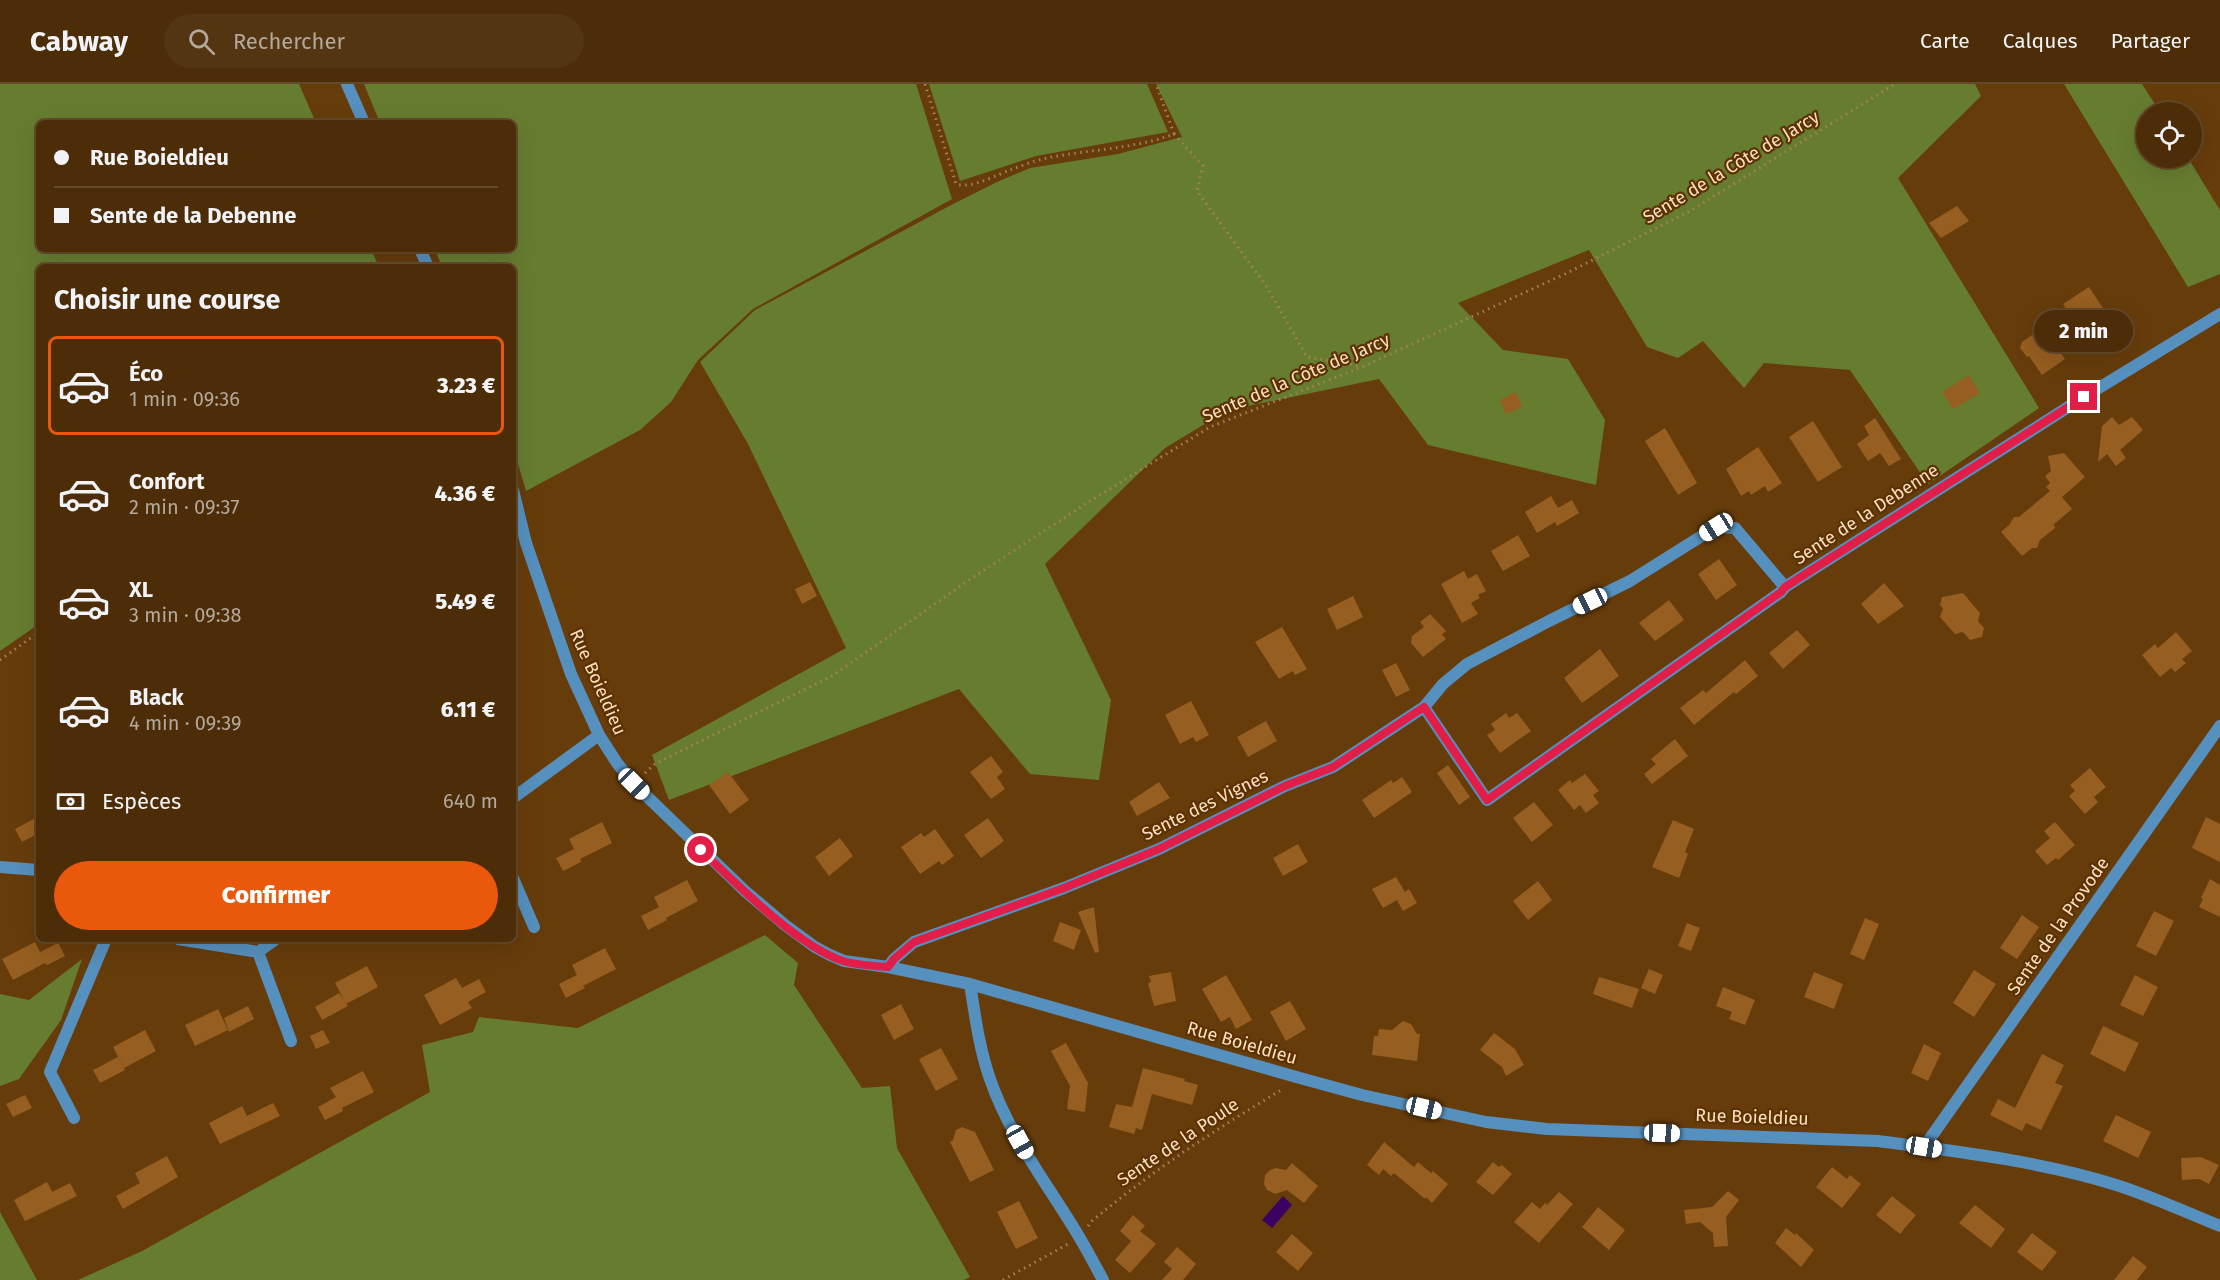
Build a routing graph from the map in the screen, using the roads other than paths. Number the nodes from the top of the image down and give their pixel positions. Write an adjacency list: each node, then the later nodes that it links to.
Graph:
1 (347, 84): 2 (street)
2 (363, 120)
3 (2220, 314): 5 (street, Sente de la Debenne)
4 (516, 502): 8 (street, Rue Boieldieu)
5 (1785, 587): 6 (street, Sente des Vignes); 6 (street, Sente de la Debenne)
6 (1424, 707): 18 (street, Sente des Vignes)
7 (2220, 726): 22 (street, Sente de la Provode)
8 (599, 735): 9 (street); 18 (street, Rue Boieldieu)
9 (516, 796)
10 (0, 867): 11 (street)
11 (36, 870)
12 (516, 885): 13 (street)
13 (534, 927)
14 (105, 942): 21 (street)
15 (196, 942): 17 (street)
16 (272, 942): 17 (street)
17 (258, 952): 20 (street)
18 (888, 967): 19 (street, Rue Boieldieu)
19 (970, 984): 22 (street, Rue Boieldieu); 24 (street)
20 (291, 1041)
21 (74, 1118)
22 (1924, 1147): 23 (street, Rue Boieldieu)
23 (2220, 1226)
24 (1103, 1280)

